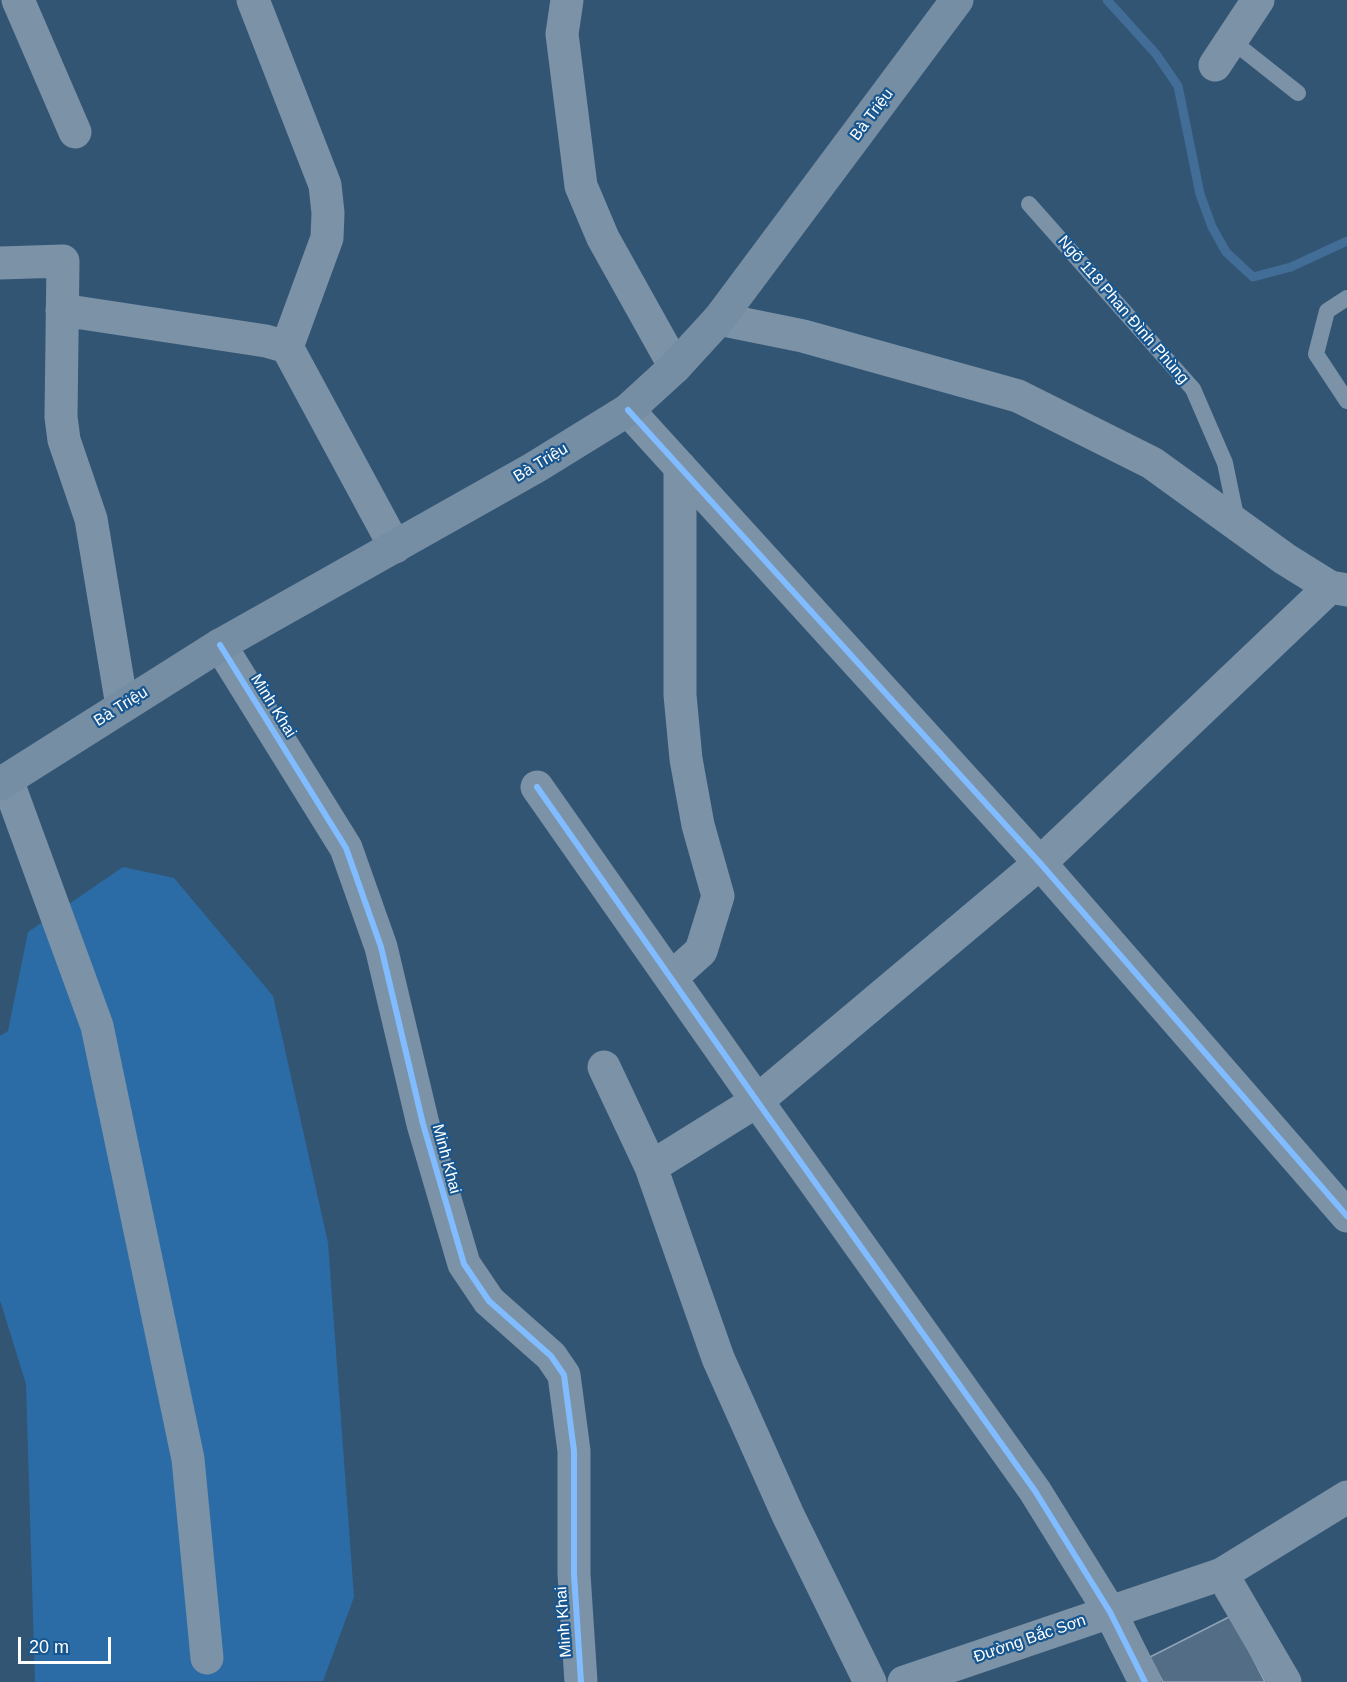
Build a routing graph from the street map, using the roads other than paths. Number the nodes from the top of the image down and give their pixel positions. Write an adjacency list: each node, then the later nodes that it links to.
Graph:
1 (18, 0): 8 (street)
2 (253, 0): 14 (street)
3 (567, 0): 15 (street)
4 (957, 0): 13 (main road, Bà Triệu)
5 (1258, 0): 6 (street)
6 (1223, 53): 7 (lane)
7 (1298, 93)
8 (75, 132)
9 (1029, 204): 19 (lane, Ngõ 118 Phan Đình Phùng)
10 (0, 262): 12 (street)
11 (1347, 298): 16 (lane)
12 (62, 310): 14 (street); 23 (street)
13 (719, 319): 15 (main road, Bà Triệu); 19 (street)
14 (287, 347): 20 (street)
15 (675, 367): 17 (main road, Bà Triệu)
16 (1347, 400)
17 (628, 410): 18 (street); 20 (main road, Bà Triệu)
18 (680, 467): 26 (street); 27 (street)
19 (1238, 525): 21 (street)
20 (395, 547): 22 (main road, Bà Triệu)
21 (1338, 588): 26 (street)
22 (220, 645): 23 (main road, Bà Triệu); 36 (street, Minh Khai)
23 (122, 706): 24 (main road, Bà Triệu)
24 (4, 782): 35 (street)
25 (537, 787): 27 (street)
26 (1040, 863): 29 (street); 31 (street)
27 (671, 978): 29 (street)
28 (603, 1067): 30 (street)
29 (756, 1101): 30 (street); 34 (street)
30 (651, 1167): 37 (street)
31 (1347, 1216)
32 (1347, 1497): 33 (street, Đường Bắc Sơn)
33 (1222, 1574): 34 (street, Đường Bắc Sơn); 40 (street)
34 (1110, 1612): 38 (street, Đường Bắc Sơn); 39 (street)
35 (207, 1658)
36 (582, 1682)
37 (870, 1682)
38 (904, 1682)
39 (1145, 1682)
40 (1285, 1682)

